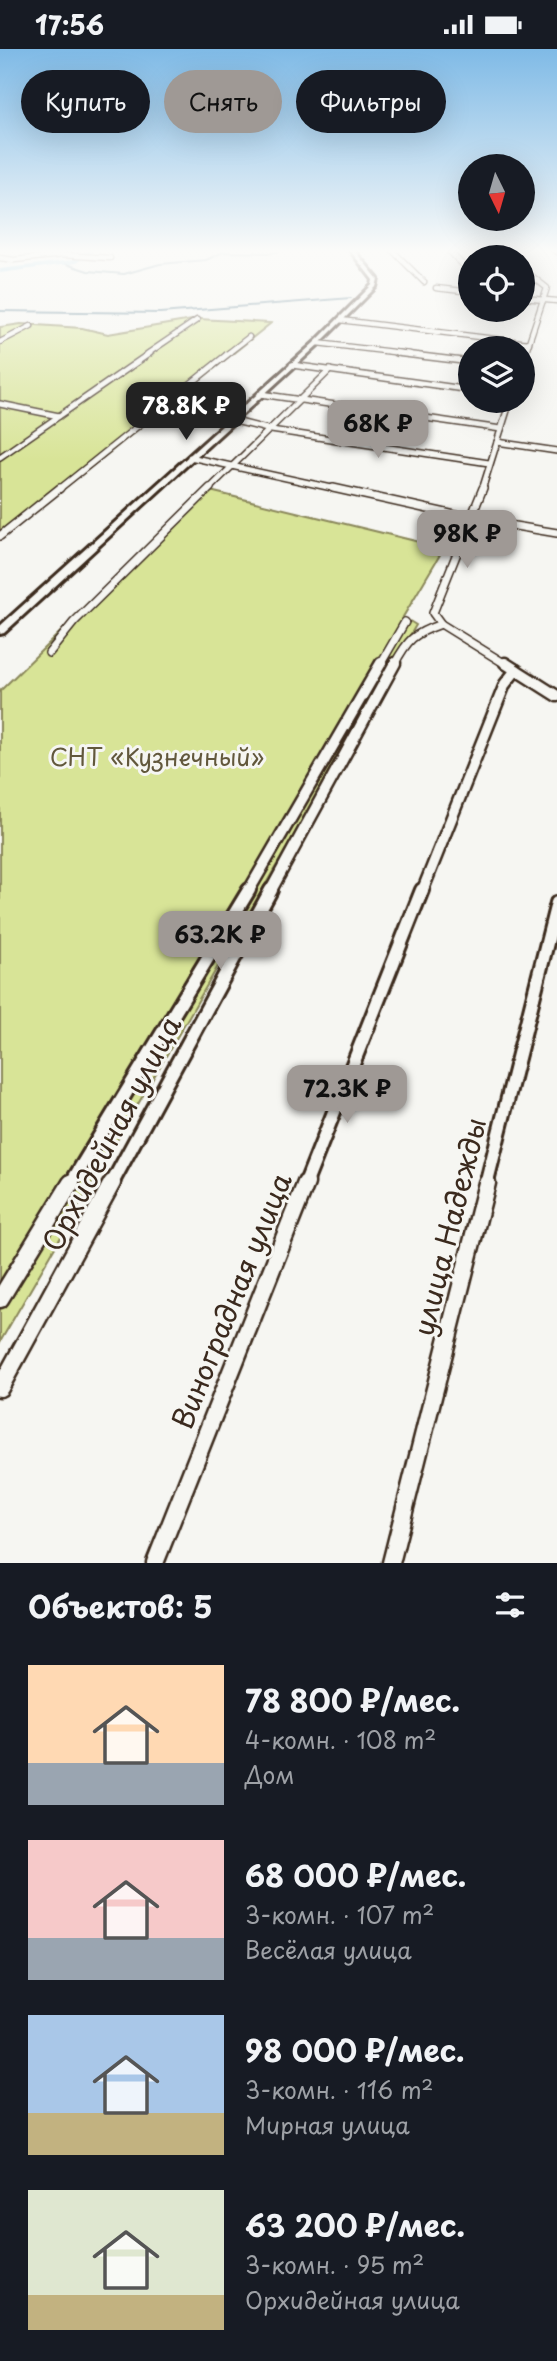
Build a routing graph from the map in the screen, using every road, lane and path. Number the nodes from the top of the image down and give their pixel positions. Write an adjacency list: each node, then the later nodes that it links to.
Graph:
1 (197, 320): 16 (street)
2 (340, 320): 4 (street); 7 (main road)
3 (31, 326): 6 (street)
4 (472, 336)
5 (249, 337): 30 (street)
6 (0, 342)
7 (317, 343): 8 (street); 9 (main road)
8 (458, 360)
9 (292, 365): 10 (street); 12 (main road)
10 (330, 370): 11 (street); 13 (street)
11 (458, 388)
12 (260, 394): 13 (street); 17 (main road)
13 (302, 400): 18 (street); 19 (street)
14 (0, 404): 16 (street)
15 (506, 413): 18 (street)
16 (58, 416): 22 (street)
17 (231, 420): 19 (street); 25 (main road)
18 (500, 429): 20 (street)
19 (271, 430): 26 (street); 27 (street)
20 (497, 442): 23 (street); 26 (street)
21 (0, 448): 22 (street)
22 (9, 450): 24 (street)
23 (557, 451)
24 (0, 457)
25 (190, 457): 27 (street); 33 (main road)
26 (489, 463): 28 (street)
27 (234, 467): 28 (street); 34 (street)
28 (473, 519): 29 (street); 32 (street)
29 (557, 533)
30 (0, 536)
31 (405, 622): 38 (street)
32 (441, 624): 35 (street); 39 (street, Орхидейная улица)
33 (2, 627)
34 (49, 653)
35 (516, 670): 36 (street); 40 (street, Виноградная улица)
36 (557, 696)
37 (557, 903): 41 (street, улица Надежды)
38 (0, 1299)
39 (0, 1388)
40 (155, 1563)
41 (391, 1563)

